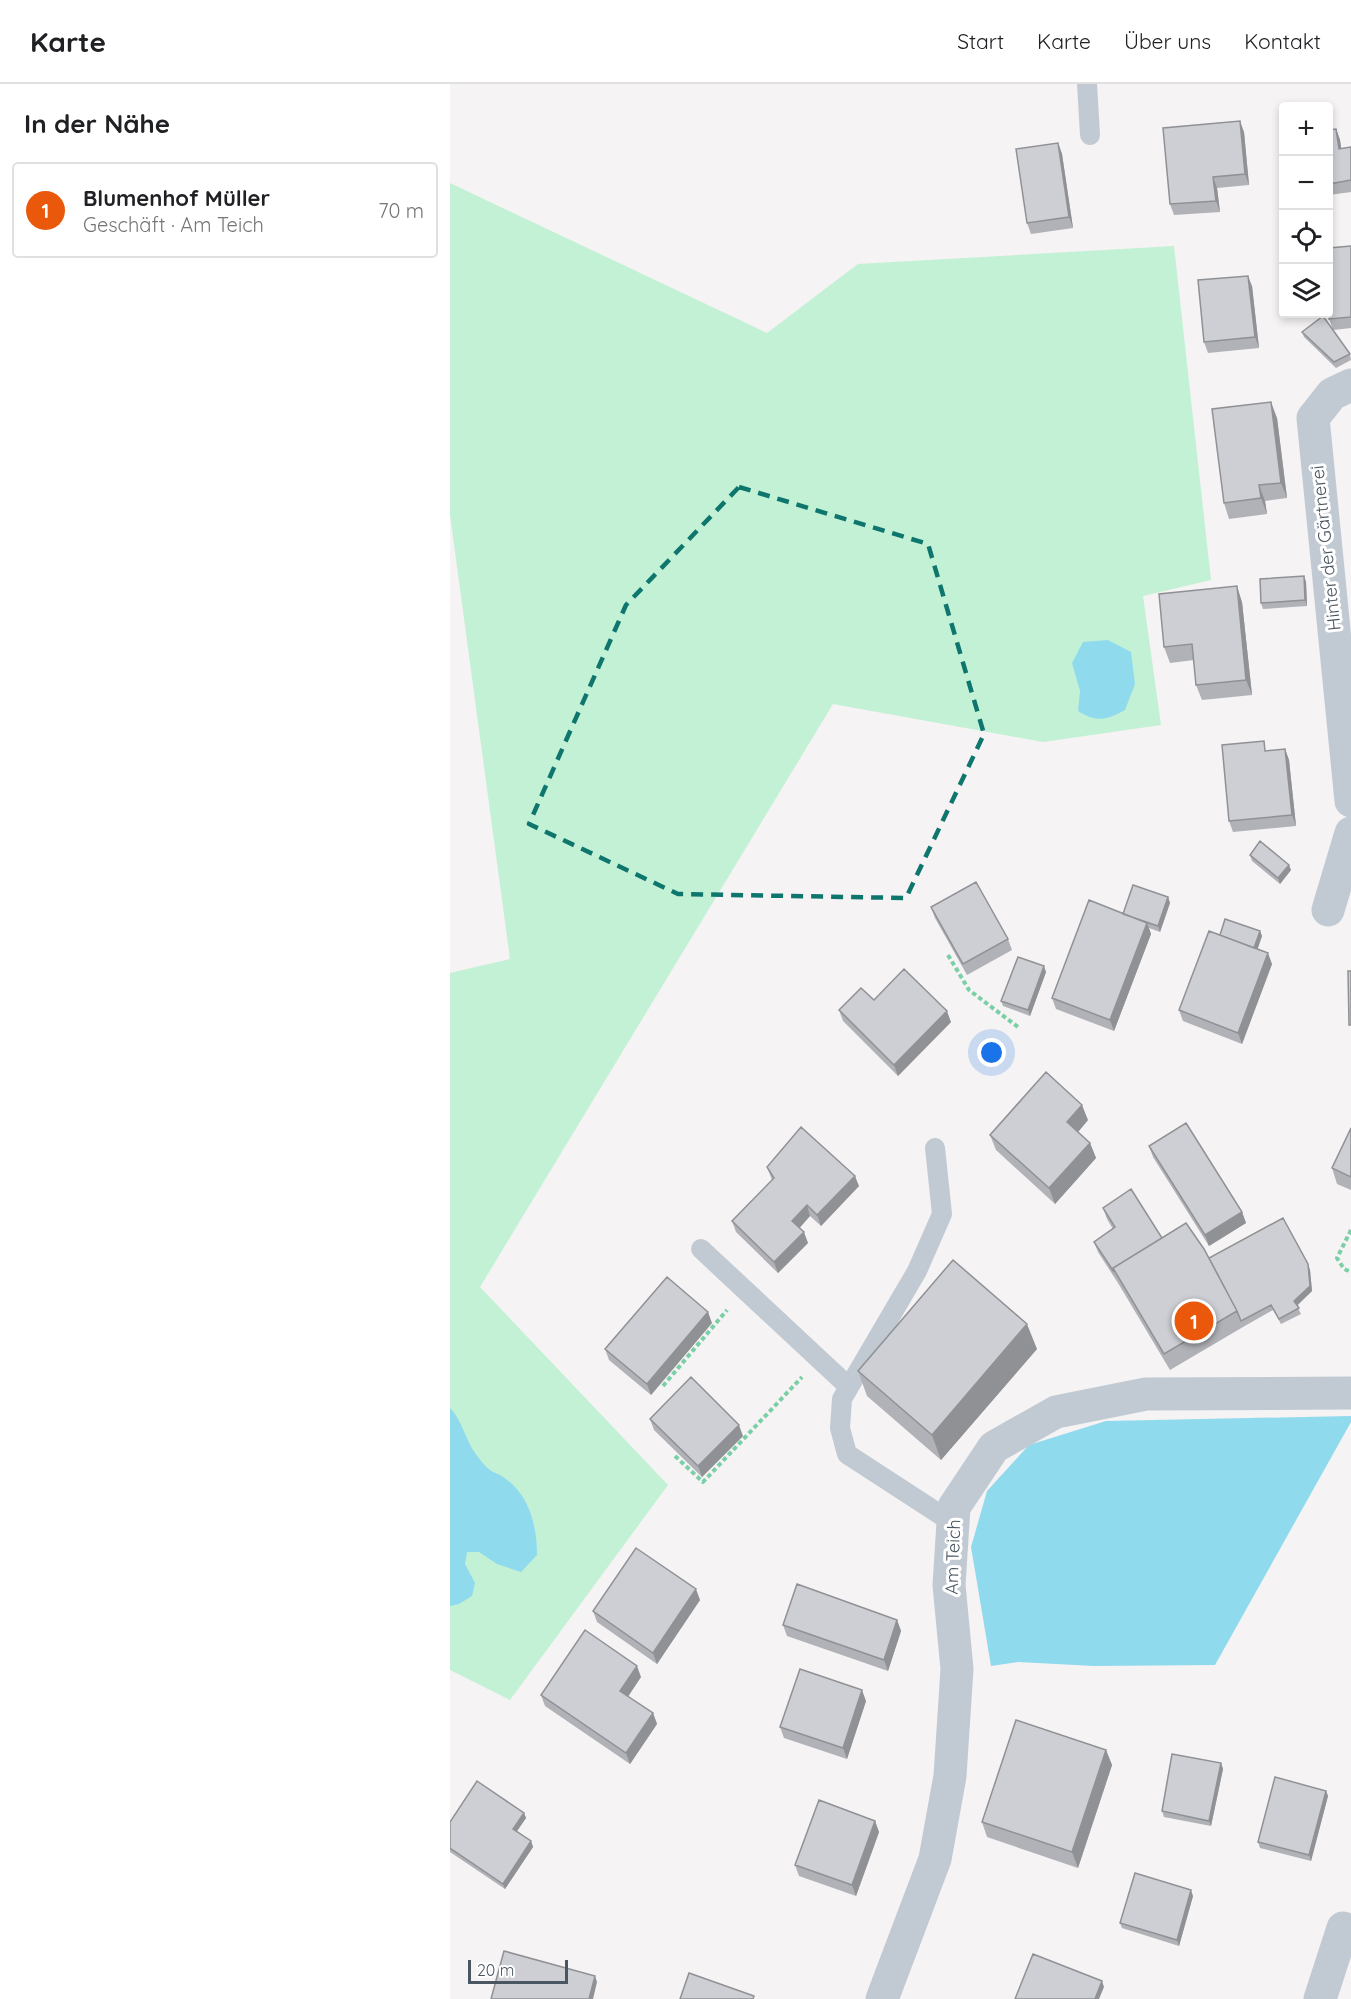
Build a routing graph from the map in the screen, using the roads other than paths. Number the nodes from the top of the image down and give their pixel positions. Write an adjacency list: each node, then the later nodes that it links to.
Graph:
1 (1087, 84): 2 (lane)
2 (1090, 135)
3 (1351, 385): 4 (street, Hinter der Gärtnerei)
4 (1351, 801)
5 (1351, 833): 6 (street)
6 (1328, 910)
7 (935, 1148): 9 (lane)
8 (701, 1249): 9 (lane)
9 (849, 1387): 11 (lane)
10 (1351, 1393): 11 (street, Am Teich)
11 (953, 1523): 13 (street, Am Teich)
12 (1343, 1928): 14 (street)
13 (882, 1999)
14 (1320, 1999)

